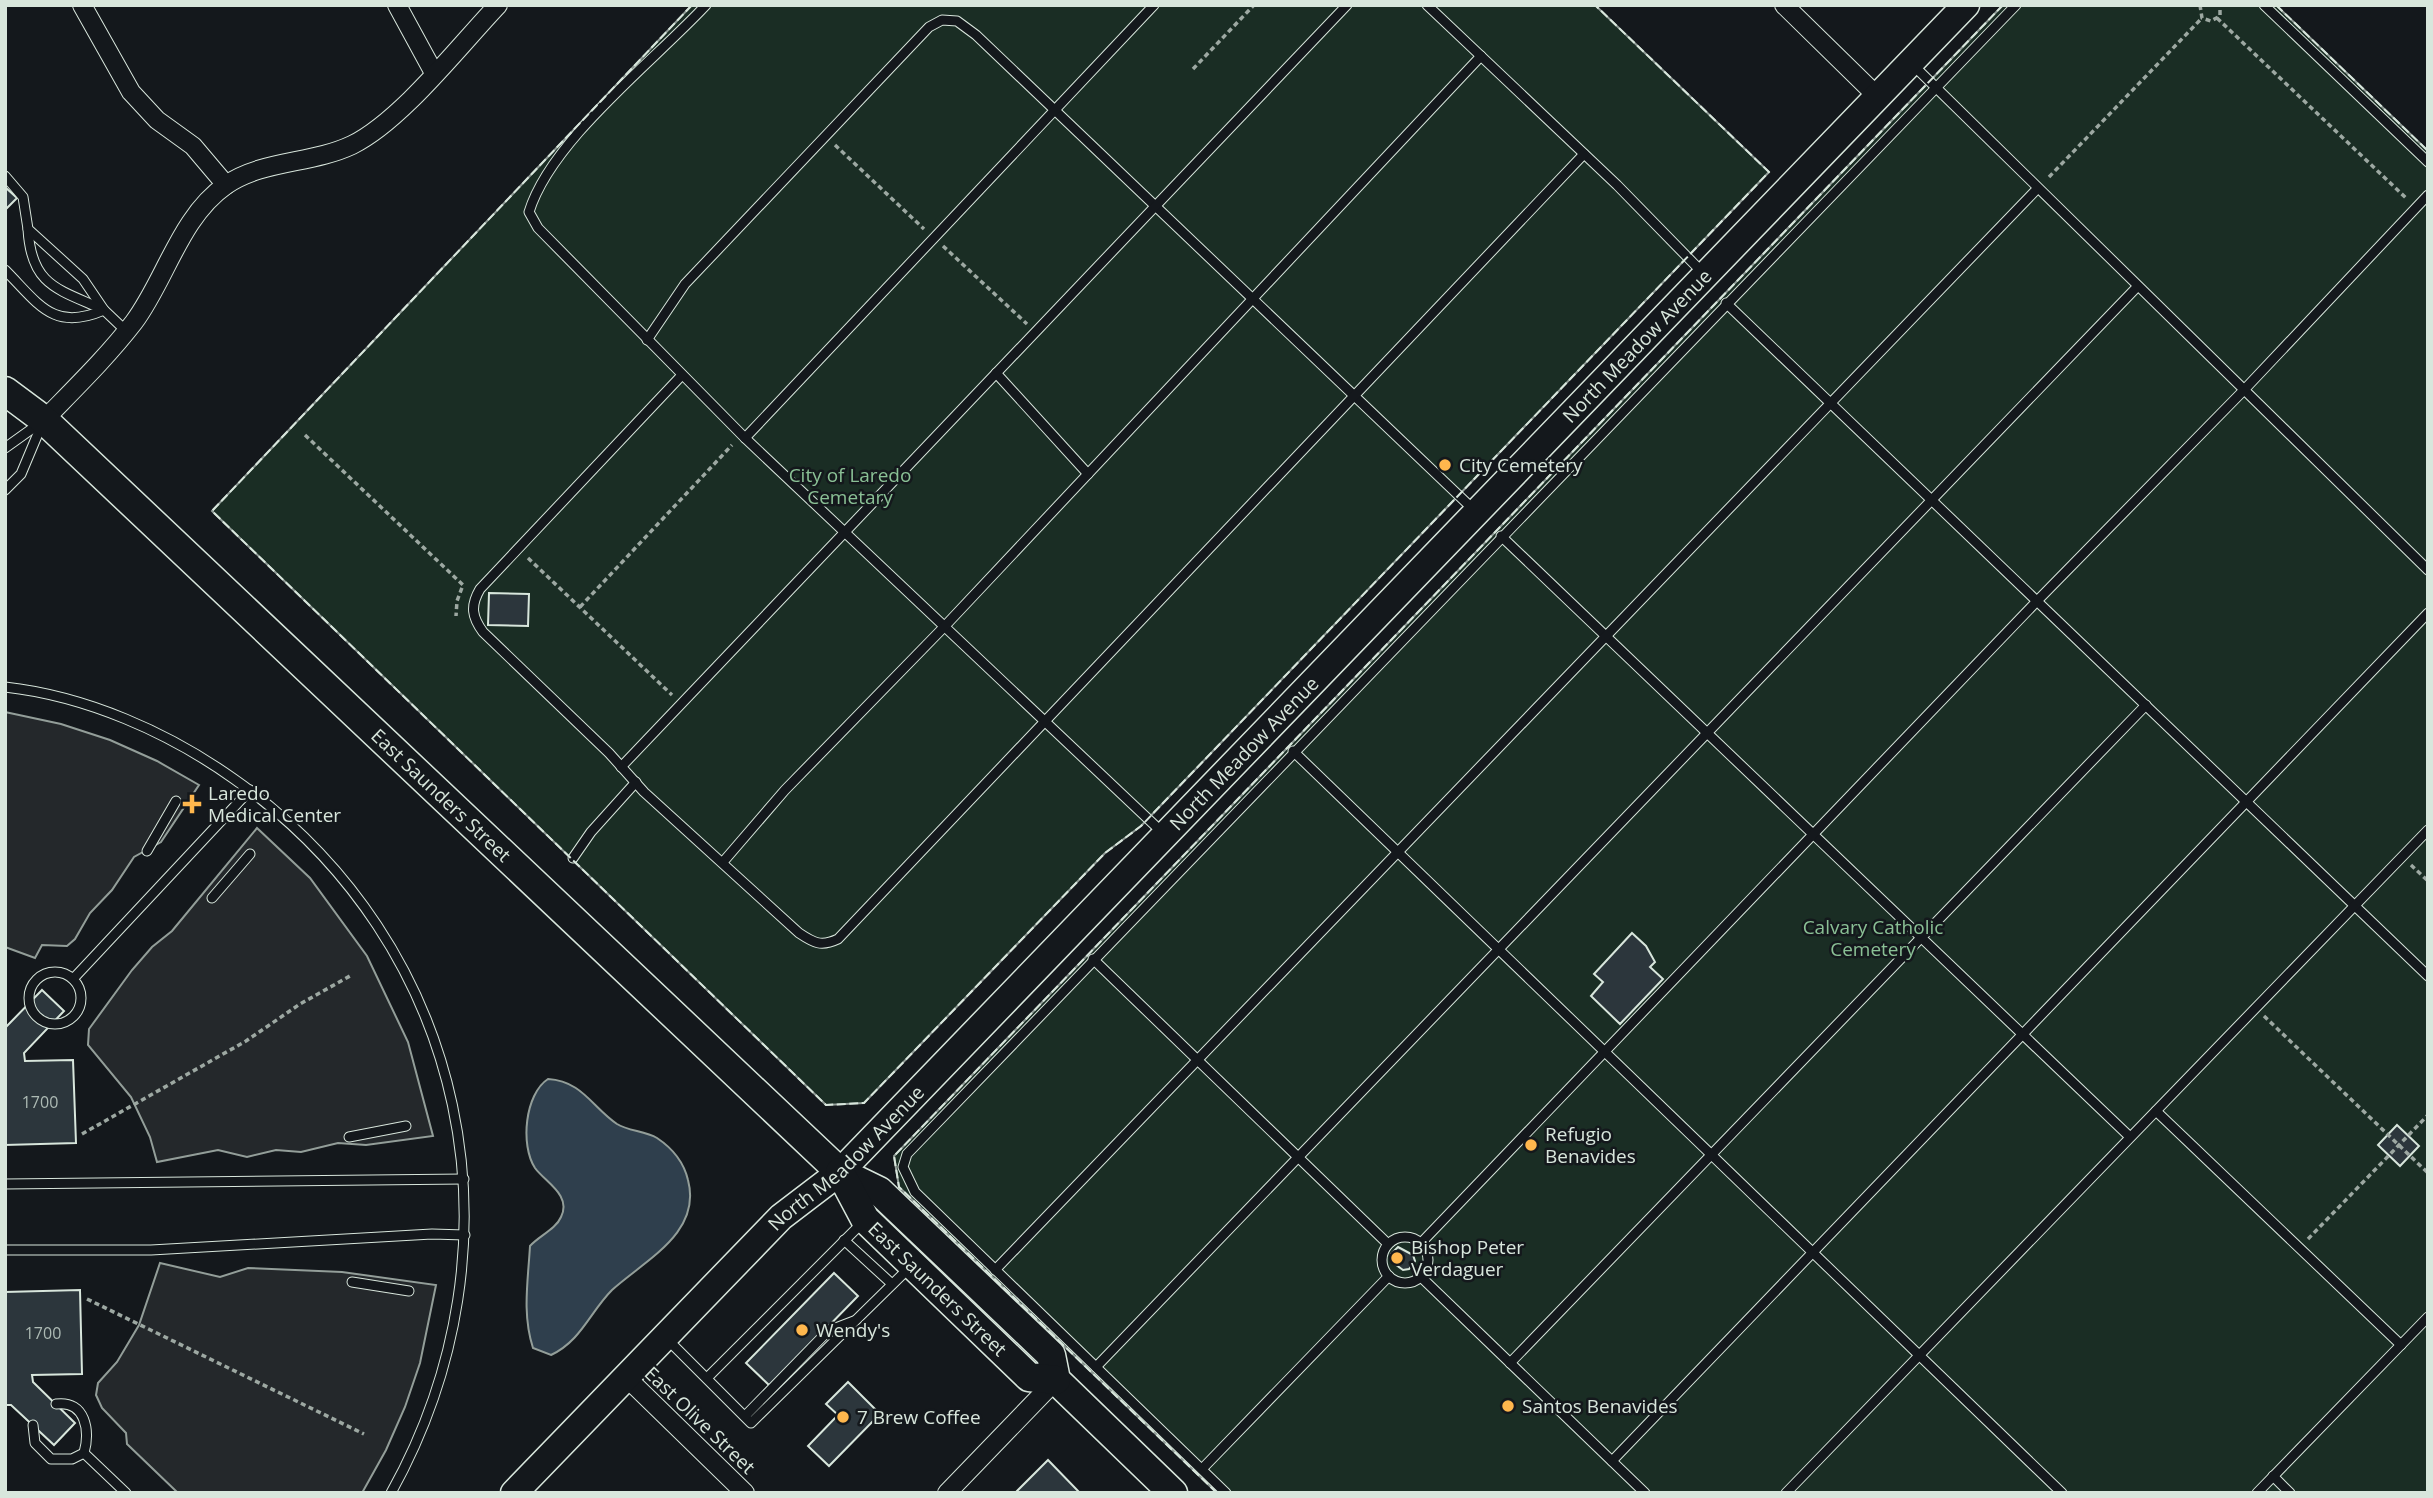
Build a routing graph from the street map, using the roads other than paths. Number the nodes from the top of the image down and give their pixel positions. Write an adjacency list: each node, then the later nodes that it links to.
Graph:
1 (82, 5): 21 (street)
2 (397, 5): 14 (street)
3 (498, 5): 14 (street)
4 (706, 5): 33 (lane)
5 (1154, 5): 17 (lane)
6 (1347, 5): 24 (lane)
7 (1427, 5): 12 (lane)
8 (1784, 5): 16 (street)
9 (1966, 5): 13 (main road, North Meadow Avenue)
10 (2016, 5): 15 (lane)
11 (2264, 5): 19 (lane)
12 (1481, 56): 18 (lane); 29 (lane)
13 (1911, 63): 15 (lane); 16 (main road, North Meadow Avenue)
14 (434, 73): 21 (street)
15 (1936, 88): 22 (lane); 30 (lane)
16 (1878, 97): 27 (main road, North Meadow Avenue)
17 (1056, 109): 24 (lane); 33 (lane); 42 (lane)
18 (1584, 154): 27 (lane); 39 (lane)
19 (2428, 162)
20 (5, 176): 25 (lane)
21 (226, 186): 32 (street)
22 (2038, 189): 28 (lane); 40 (lane)
23 (2428, 194): 38 (lane)
24 (1156, 206): 29 (lane); 35 (lane)
25 (28, 229): 31 (lane); 31 (lane)
26 (5, 270): 31 (lane)
27 (1706, 275): 47 (main road, North Meadow Avenue)
28 (2137, 287): 38 (lane); 46 (lane)
29 (1253, 299): 39 (lane); 44 (lane)
30 (1726, 303): 40 (lane); 49 (lane)
31 (104, 310): 32 (lane)
32 (127, 331): 41 (street)
33 (647, 340): 36 (lane)
34 (5, 369): 41 (main road, East Saunders Street)
35 (996, 373): 44 (lane); 48 (lane)
36 (682, 375): 42 (lane); 60 (lane)
37 (5, 391): 41 (main road, East Saunders Street)
38 (2243, 391): 50 (lane); 51 (lane)
39 (1355, 396): 47 (lane); 57 (lane)
40 (1831, 403): 46 (lane); 54 (lane)
41 (44, 419): 43 (lane); 45 (lane); 89 (main road, East Saunders Street)
42 (745, 438): 48 (lane)
43 (5, 448)
44 (1088, 474): 53 (lane)
45 (5, 490)
46 (1931, 500): 51 (lane); 58 (lane)
47 (1477, 513): 67 (main road, North Meadow Avenue)
48 (844, 532): 53 (lane); 60 (lane)
49 (1501, 536): 54 (lane); 59 (lane)
50 (2428, 570)
51 (2037, 601): 56 (lane); 66 (lane)
52 (2428, 613): 64 (lane)
53 (944, 627): 57 (lane); 72 (lane)
54 (1606, 636): 58 (lane); 69 (lane)
55 (5, 687): 62 (lane)
56 (2146, 705): 64 (lane); 75 (lane)
57 (1045, 722): 67 (lane); 72 (lane)
58 (1708, 733): 66 (lane); 76 (lane)
59 (1293, 751): 69 (lane); 77 (lane)
60 (621, 766): 61 (lane)
61 (636, 782): 71 (lane); 72 (lane)
62 (250, 790): 79 (lane); 90 (lane)
63 (176, 801): 68 (lane)
64 (2246, 801): 74 (lane); 80 (lane)
65 (2428, 830): 74 (lane)
66 (1814, 834): 75 (lane); 81 (lane)
67 (1165, 835): 89 (main road, North Meadow Avenue)
68 (147, 850)
69 (1398, 852): 76 (lane); 82 (lane)
70 (250, 854): 73 (lane)
71 (573, 858)
72 (723, 862)
73 (212, 898)
74 (2355, 905): 78 (lane); 83 (lane)
75 (1922, 938): 80 (lane); 87 (lane)
76 (1499, 949): 81 (lane); 88 (lane)
77 (1093, 959): 82 (lane); 100 (lane)
78 (2428, 976)
79 (73, 979): 79 (lane)
80 (2023, 1034): 86 (lane); 98 (lane)
81 (1604, 1052): 87 (lane); 95 (lane)
82 (1198, 1060): 88 (lane); 100 (lane)
83 (2156, 1111): 86 (lane); 108 (lane)
84 (406, 1126): 85 (lane)
85 (349, 1137)
86 (2130, 1137): 109 (lane)
87 (1712, 1155): 98 (lane); 110 (lane)
88 (1298, 1158): 96 (lane); 111 (lane)
89 (840, 1172): 92 (main road, East Saunders Street); 107 (main road, North Meadow Avenue); 114 (main road, East Saunders Street)
90 (464, 1179): 91 (lane); 93 (lane)
91 (5, 1184)
92 (865, 1219): 94 (lane); 99 (main road, East Saunders Street)
93 (465, 1235): 97 (lane); 123 (lane)
94 (845, 1240): 104 (lane); 113 (lane)
95 (1422, 1242): 96 (lane); 102 (lane)
96 (1388, 1244): 101 (lane)
97 (5, 1250)
98 (1812, 1253): 109 (lane); 118 (lane)
99 (912, 1264): 104 (lane); 114 (main road, East Saunders Street)
100 (995, 1270): 111 (lane)
101 (1389, 1276): 102 (lane); 119 (lane)
102 (1422, 1277): 110 (lane)
103 (352, 1282): 105 (lane)
104 (892, 1284): 113 (lane)
105 (409, 1291)
106 (2428, 1317): 108 (lane)
107 (665, 1337): 112 (main road, North Meadow Avenue); 113 (lane)
108 (2401, 1345): 120 (lane)
109 (1919, 1355): 121 (lane); 130 (lane)
110 (1510, 1363): 118 (lane)
111 (1096, 1367): 119 (lane)
112 (626, 1377): 124 (main road, North Meadow Avenue); 125 (street, East Olive Street)
113 (707, 1378)
114 (1056, 1380): 126 (street); 127 (main road, East Saunders Street)
115 (55, 1404): 117 (lane)
116 (33, 1425): 117 (lane)
117 (84, 1453): 122 (lane)
118 (1612, 1461): 129 (lane)
119 (1202, 1469): 128 (lane)
120 (2273, 1476): 131 (lane); 132 (lane)
121 (1790, 1491)
122 (126, 1493)
123 (391, 1493)
124 (514, 1493)
125 (745, 1493)
126 (947, 1493)
127 (1173, 1493)
128 (1226, 1493)
129 (1645, 1493)
130 (2062, 1493)
131 (2257, 1493)
132 (2290, 1493)

